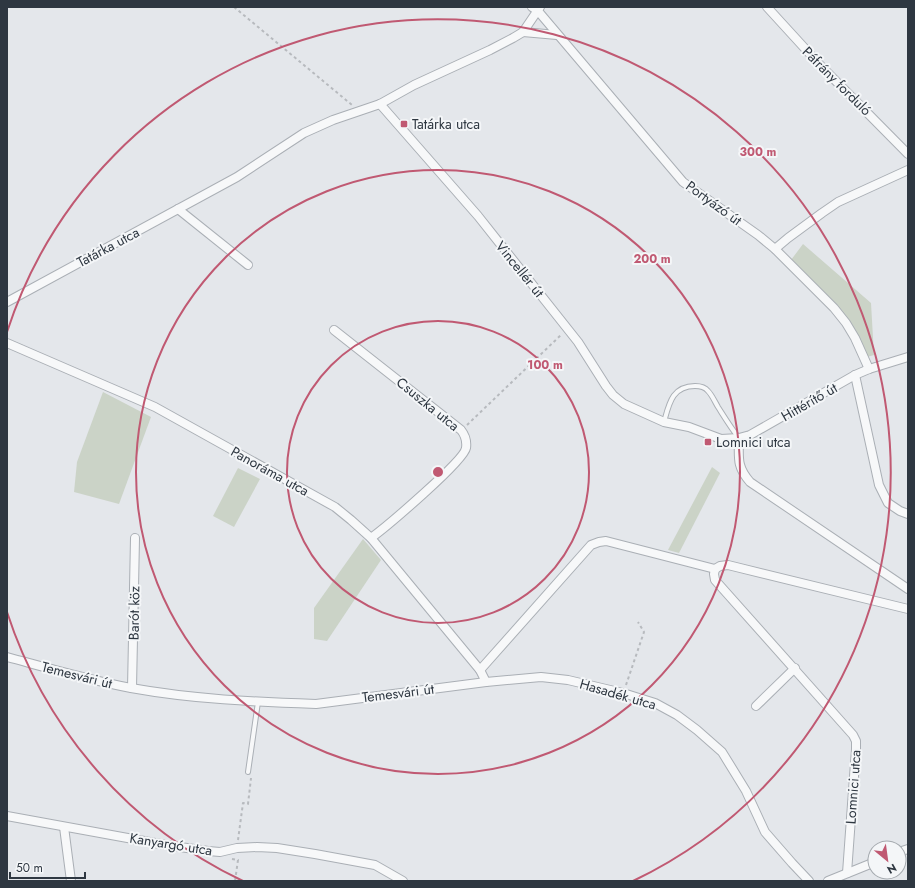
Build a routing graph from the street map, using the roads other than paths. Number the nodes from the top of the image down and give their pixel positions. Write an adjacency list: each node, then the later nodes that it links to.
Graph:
1 (767, 7): 6 (street, Páfrány forduló)
2 (537, 8): 3 (street, Tatárka utca); 4 (street, Portyázó út)
3 (523, 32): 4 (street); 5 (street, Tatárka utca)
4 (557, 35): 9 (street, Portyázó út)
5 (380, 104): 8 (street, Tatárka utca); 17 (street, Vincellér út)
6 (908, 154)
7 (908, 170): 9 (street)
8 (178, 209): 10 (street); 11 (street, Tatárka utca)
9 (775, 249): 15 (street, Portyázó út)
10 (248, 265)
11 (7, 302)
12 (334, 330): 21 (street, Csuszka utca)
13 (7, 343): 21 (street, Panoráma utca)
14 (908, 357): 15 (street, Hittérítő út)
15 (869, 369): 16 (street, Hittérítő út)
16 (855, 376): 18 (street, Hittérítő út); 19 (street)
17 (664, 422): 18 (street, Hittérítő út); 18 (lane)
18 (739, 438): 23 (street)
19 (908, 514)
20 (135, 538): 29 (street, Barót köz)
21 (371, 538): 27 (street, Panoráma utca)
22 (715, 569): 24 (street); 26 (street, Lomnici utca); 27 (street)
23 (908, 588)
24 (908, 609)
25 (7, 657): 29 (street, Temesvári út)
26 (795, 668): 31 (street); 36 (street, Lomnici utca)
27 (480, 670): 28 (street)
28 (486, 682): 30 (street, Temesvári út); 39 (street, Hasadék utca)
29 (132, 688): 30 (street, Temesvári út)
30 (258, 701): 32 (lane)
31 (756, 706)
32 (248, 772)
33 (7, 816): 34 (street, Kanyargó utca)
34 (64, 827): 37 (street); 38 (street, Kanyargó utca)
35 (867, 865): 36 (street)
36 (847, 873): 40 (street)
37 (71, 881)
38 (403, 881)
39 (809, 881)
40 (828, 881)

